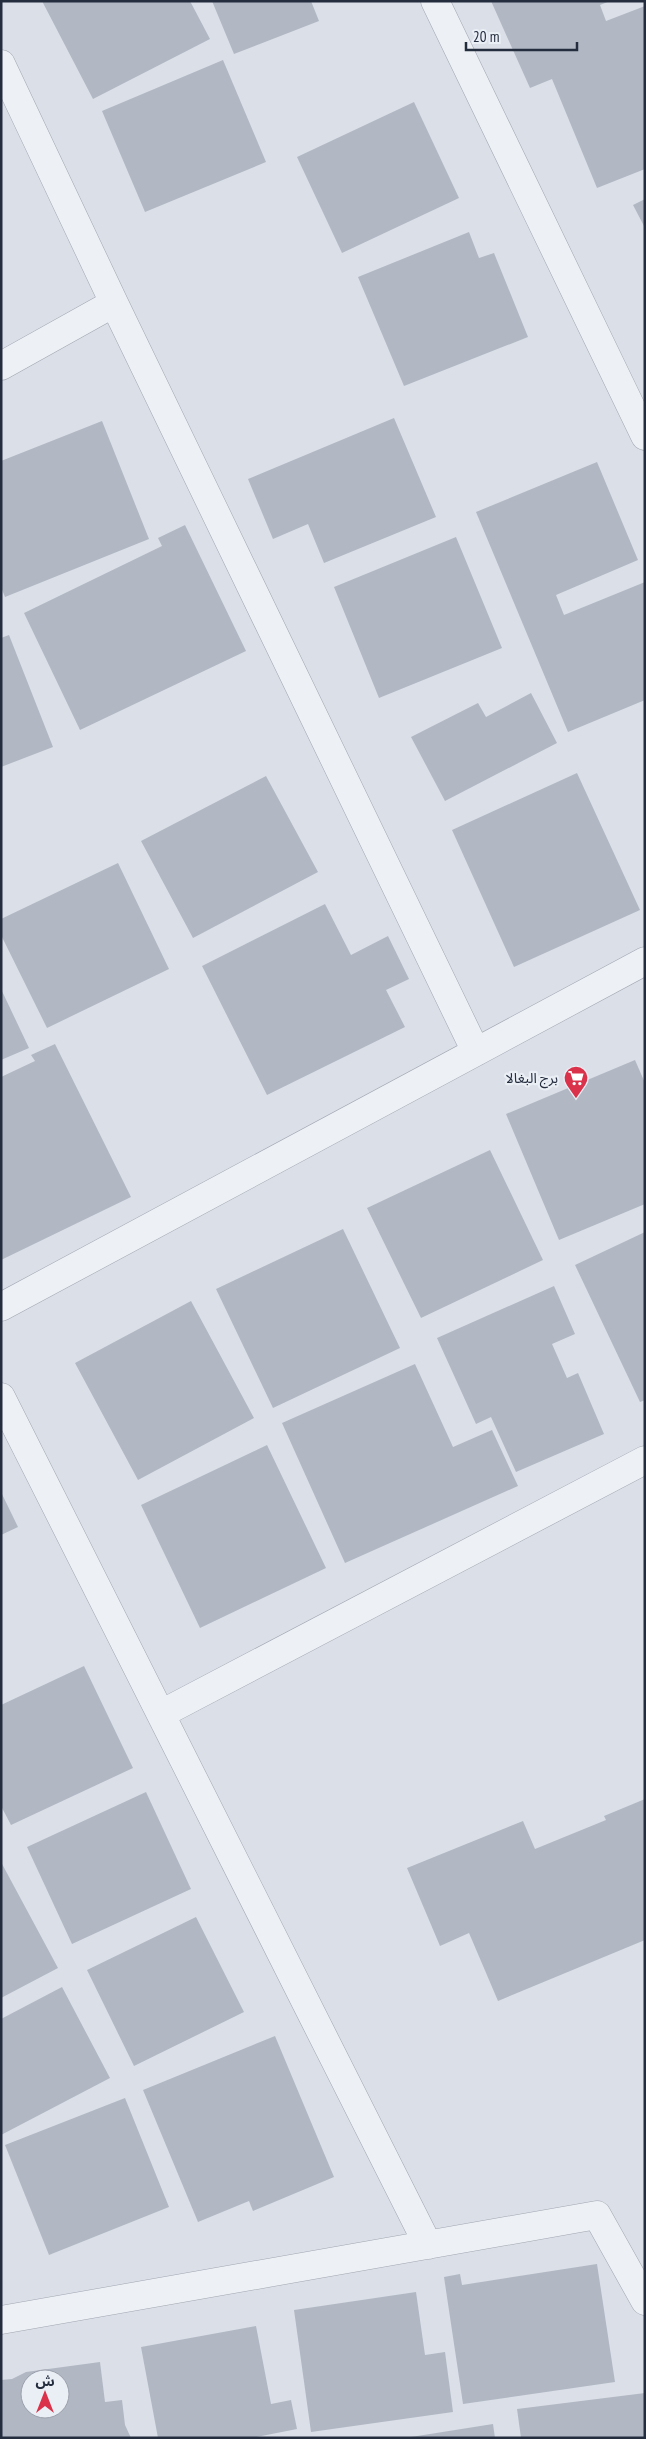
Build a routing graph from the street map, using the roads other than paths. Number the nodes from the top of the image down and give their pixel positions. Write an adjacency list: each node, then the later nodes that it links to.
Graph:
1 (435, 1): 5 (street)
2 (1, 64): 3 (street)
3 (114, 304): 4 (street); 7 (street)
4 (1, 366)
5 (645, 436)
6 (645, 961): 7 (street)
7 (476, 1052): 8 (street)
8 (1, 1307)
9 (1, 1397): 11 (street)
10 (645, 1460): 11 (street)
11 (161, 1714): 12 (street)
12 (428, 2246): 13 (street); 14 (street)
13 (645, 2301)
14 (5, 2312)

